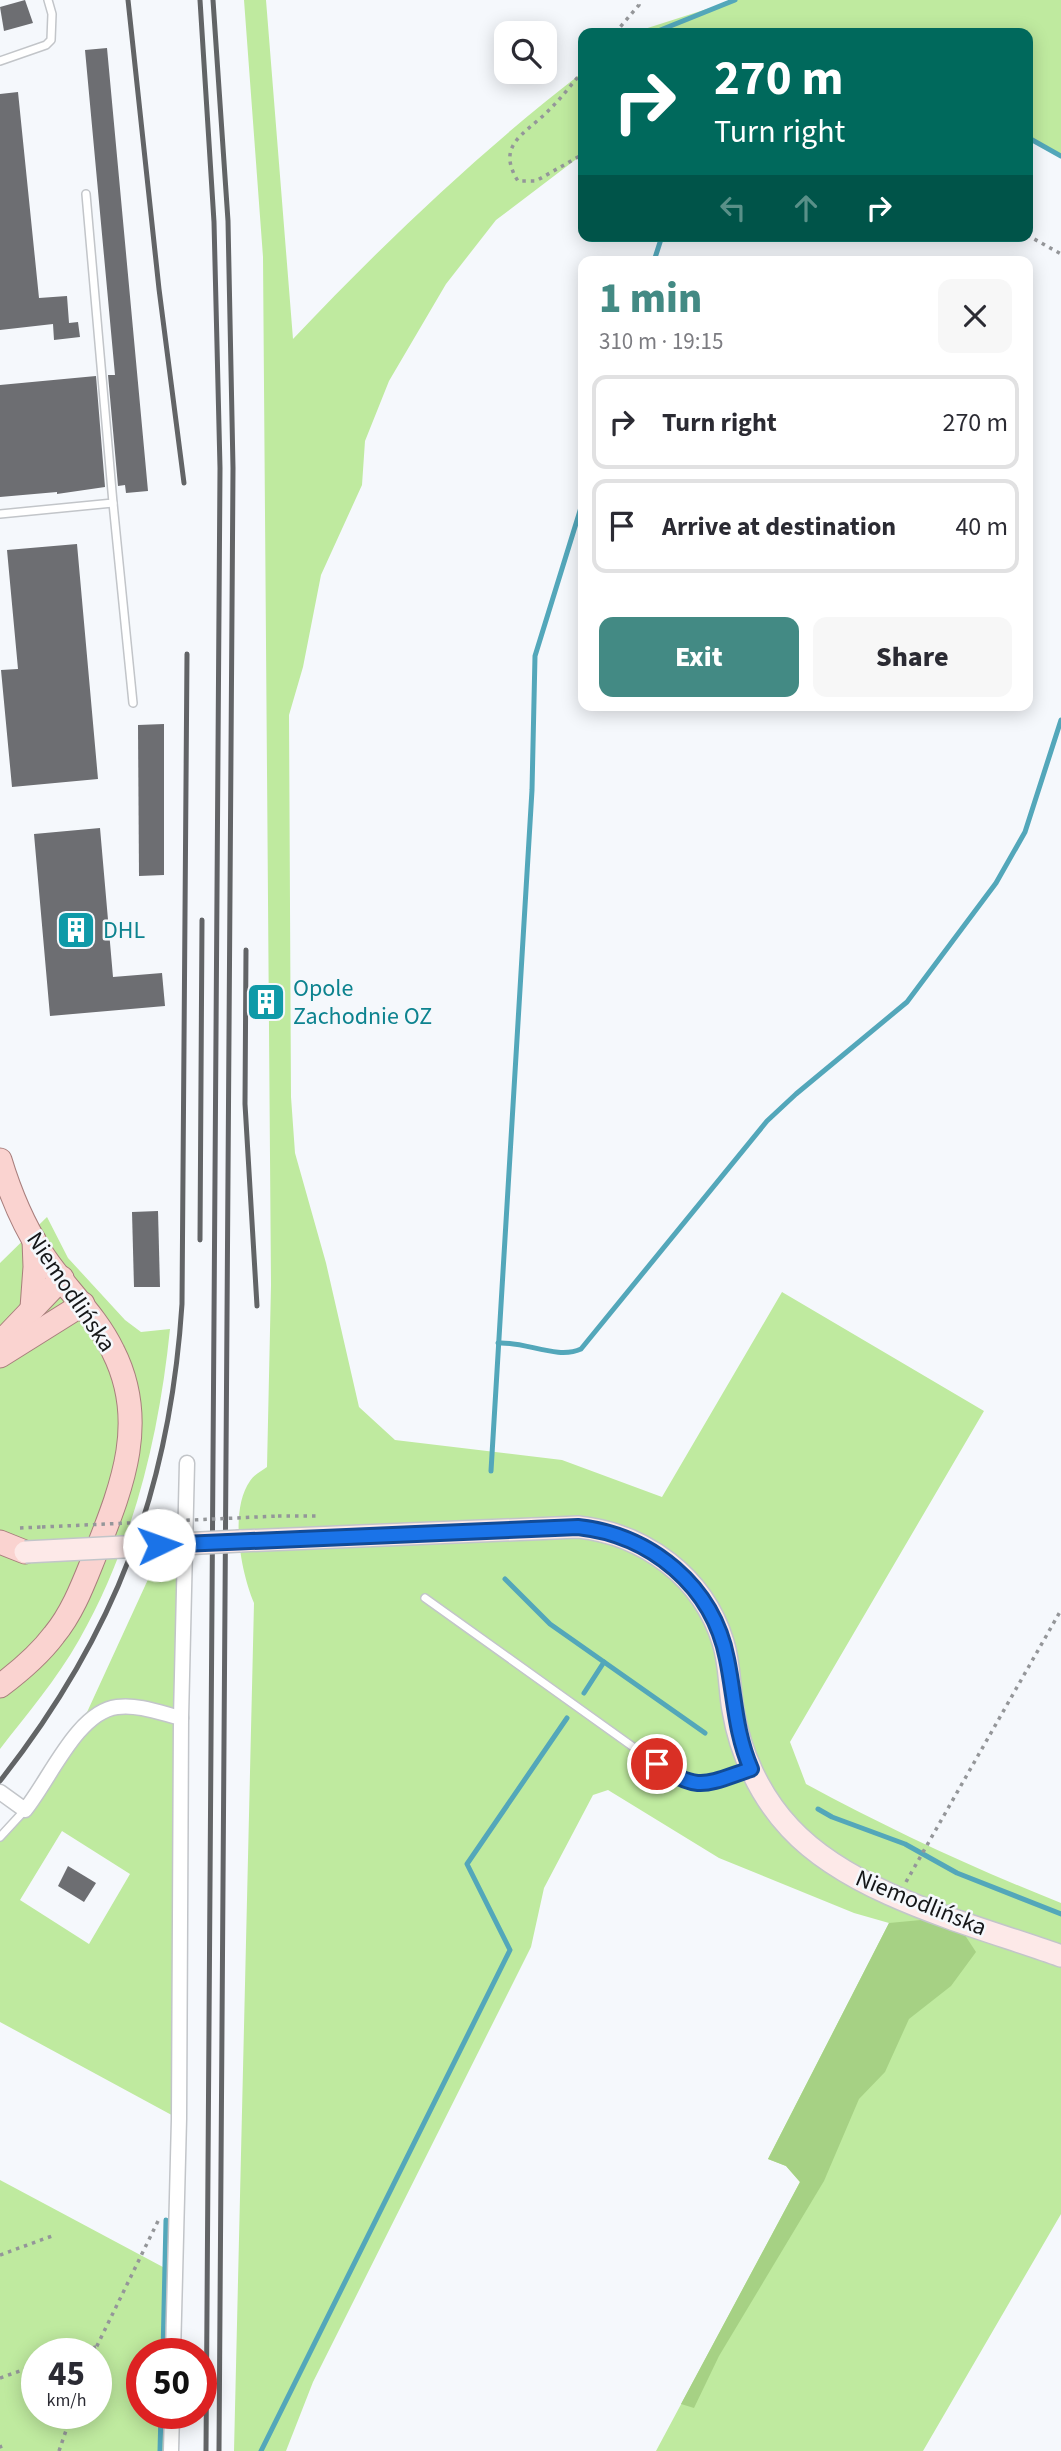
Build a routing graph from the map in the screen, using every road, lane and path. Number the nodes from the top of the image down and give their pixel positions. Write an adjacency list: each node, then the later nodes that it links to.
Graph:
1 (48, 0): 4 (lane)
2 (638, 0): 3 (path)
3 (619, 28)
4 (0, 61)
5 (578, 77): 6 (path)
6 (578, 158)
7 (86, 194): 10 (lane)
8 (1033, 238): 9 (path)
9 (1061, 254)
10 (113, 503): 11 (lane); 12 (lane)
11 (0, 514)
12 (133, 703)
13 (0, 1160): 14 (main road, Niemodlińska)
14 (34, 1240): 15 (main road, Niemodlińska); 17 (main road)
15 (61, 1278): 16 (main road, Niemodlińska); 17 (main road)
16 (83, 1304): 19 (main road); 30 (main road, Niemodlińska)
17 (32, 1308): 18 (main road)
18 (0, 1343)
19 (0, 1356)
20 (187, 1463): 31 (street)
21 (323, 1517): 23 (path, bridge)
22 (90, 1522): 24 (path)
23 (42, 1527)
24 (85, 1535)
25 (0, 1542): 26 (main road)
26 (25, 1552): 27 (main road, Niemodlińska); 32 (main road, Niemodlińska, bridge)
27 (0, 1553)
28 (425, 1598): 32 (lane)
29 (1061, 1610): 36 (path)
30 (0, 1686)
31 (181, 1718): 34 (street); 42 (street)
32 (751, 1769): 36 (main road, Niemodlińska)
33 (0, 1792): 34 (street)
34 (25, 1810): 35 (lane)
35 (0, 1837)
36 (898, 1896): 37 (main road, Niemodlińska)
37 (1061, 1956)
38 (160, 2216): 41 (path)
39 (52, 2235): 40 (path)
40 (0, 2255)
41 (100, 2338)
42 (173, 2338)
43 (21, 2371): 44 (path)
44 (0, 2378)
45 (67, 2429): 49 (path)
46 (172, 2429): 50 (street)
47 (0, 2445): 48 (path)
48 (2, 2451)
49 (59, 2451)
50 (171, 2451)

